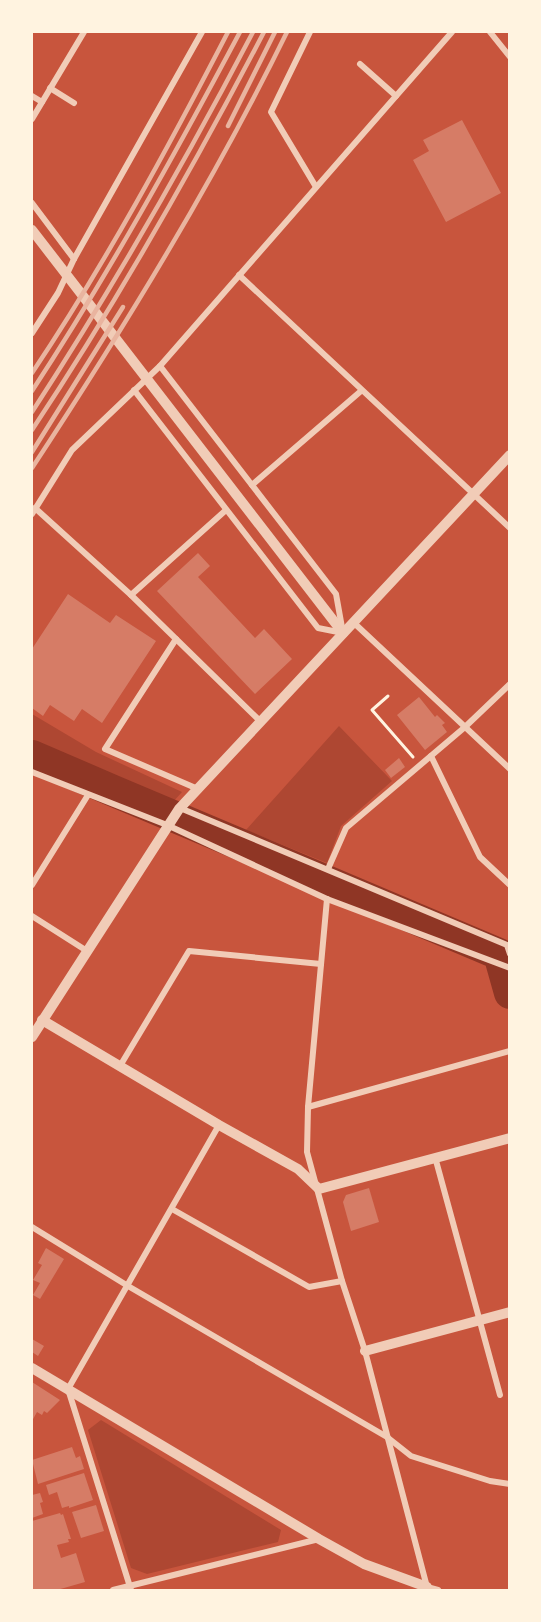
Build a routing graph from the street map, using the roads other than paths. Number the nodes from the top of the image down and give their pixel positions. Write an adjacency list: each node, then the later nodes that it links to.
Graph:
1 (84, 32): 8 (street)
2 (202, 32): 17 (street)
3 (310, 32): 14 (street)
4 (452, 32): 10 (street)
5 (490, 32): 6 (street)
6 (510, 57)
7 (360, 64): 10 (street)
8 (50, 88): 11 (street); 12 (street)
9 (32, 96): 11 (street)
10 (396, 96): 14 (street)
11 (42, 102): 13 (street)
12 (74, 103)
13 (32, 119)
14 (316, 187): 18 (street)
15 (32, 203): 17 (street)
16 (32, 230): 31 (street)
17 (74, 259): 19 (street)
18 (239, 275): 20 (street); 22 (street)
19 (32, 333)
20 (160, 366): 21 (street); 24 (street)
21 (134, 390): 26 (street); 27 (street)
22 (360, 391): 24 (street); 25 (street)
23 (510, 455): 25 (street)
24 (252, 485): 31 (street)
25 (473, 493): 28 (street); 30 (street)
26 (226, 510): 29 (street); 31 (street)
27 (33, 511): 29 (street)
28 (510, 528)
29 (131, 594): 32 (street)
30 (353, 621): 31 (street); 35 (street)
31 (343, 633): 34 (street)
32 (176, 639): 34 (street); 39 (street)
33 (510, 684): 35 (street)
34 (260, 721): 39 (street)
35 (465, 727): 36 (street); 37 (street)
36 (431, 756): 43 (street); 45 (street)
37 (510, 769)
38 (32, 772): 40 (street)
39 (198, 789): 41 (street)
40 (88, 795): 42 (street); 44 (street)
41 (180, 808): 42 (street); 43 (street)
42 (168, 825): 46 (street); 49 (street)
43 (328, 868): 48 (street)
44 (32, 885)
45 (510, 885)
46 (327, 899): 51 (street); 52 (street)
47 (32, 916): 49 (street)
48 (508, 944): 50 (street)
49 (87, 951): 53 (street)
50 (510, 954)
51 (321, 964): 56 (street); 57 (street)
52 (510, 968)
53 (42, 1020): 54 (street); 56 (street)
54 (32, 1037)
55 (510, 1051): 57 (street)
56 (120, 1066): 58 (street)
57 (308, 1107): 61 (street)
58 (219, 1125): 61 (street); 62 (street)
59 (510, 1138): 60 (street)
60 (434, 1157): 61 (street); 67 (street)
61 (319, 1189): 64 (street)
62 (172, 1209): 64 (street); 65 (street)
63 (32, 1227): 65 (street)
64 (342, 1281): 68 (street)
65 (128, 1286): 70 (street); 72 (street)
66 (510, 1312): 67 (street)
67 (480, 1320): 68 (street); 71 (street)
68 (365, 1351): 72 (street)
69 (32, 1368): 70 (street)
70 (68, 1389): 74 (street); 75 (street)
71 (500, 1395)
72 (387, 1437): 73 (street); 76 (street)
73 (510, 1484)
74 (320, 1539): 75 (street); 76 (street)
75 (130, 1588): 77 (street)
76 (427, 1589): 78 (street)
77 (112, 1590)
78 (438, 1590)

